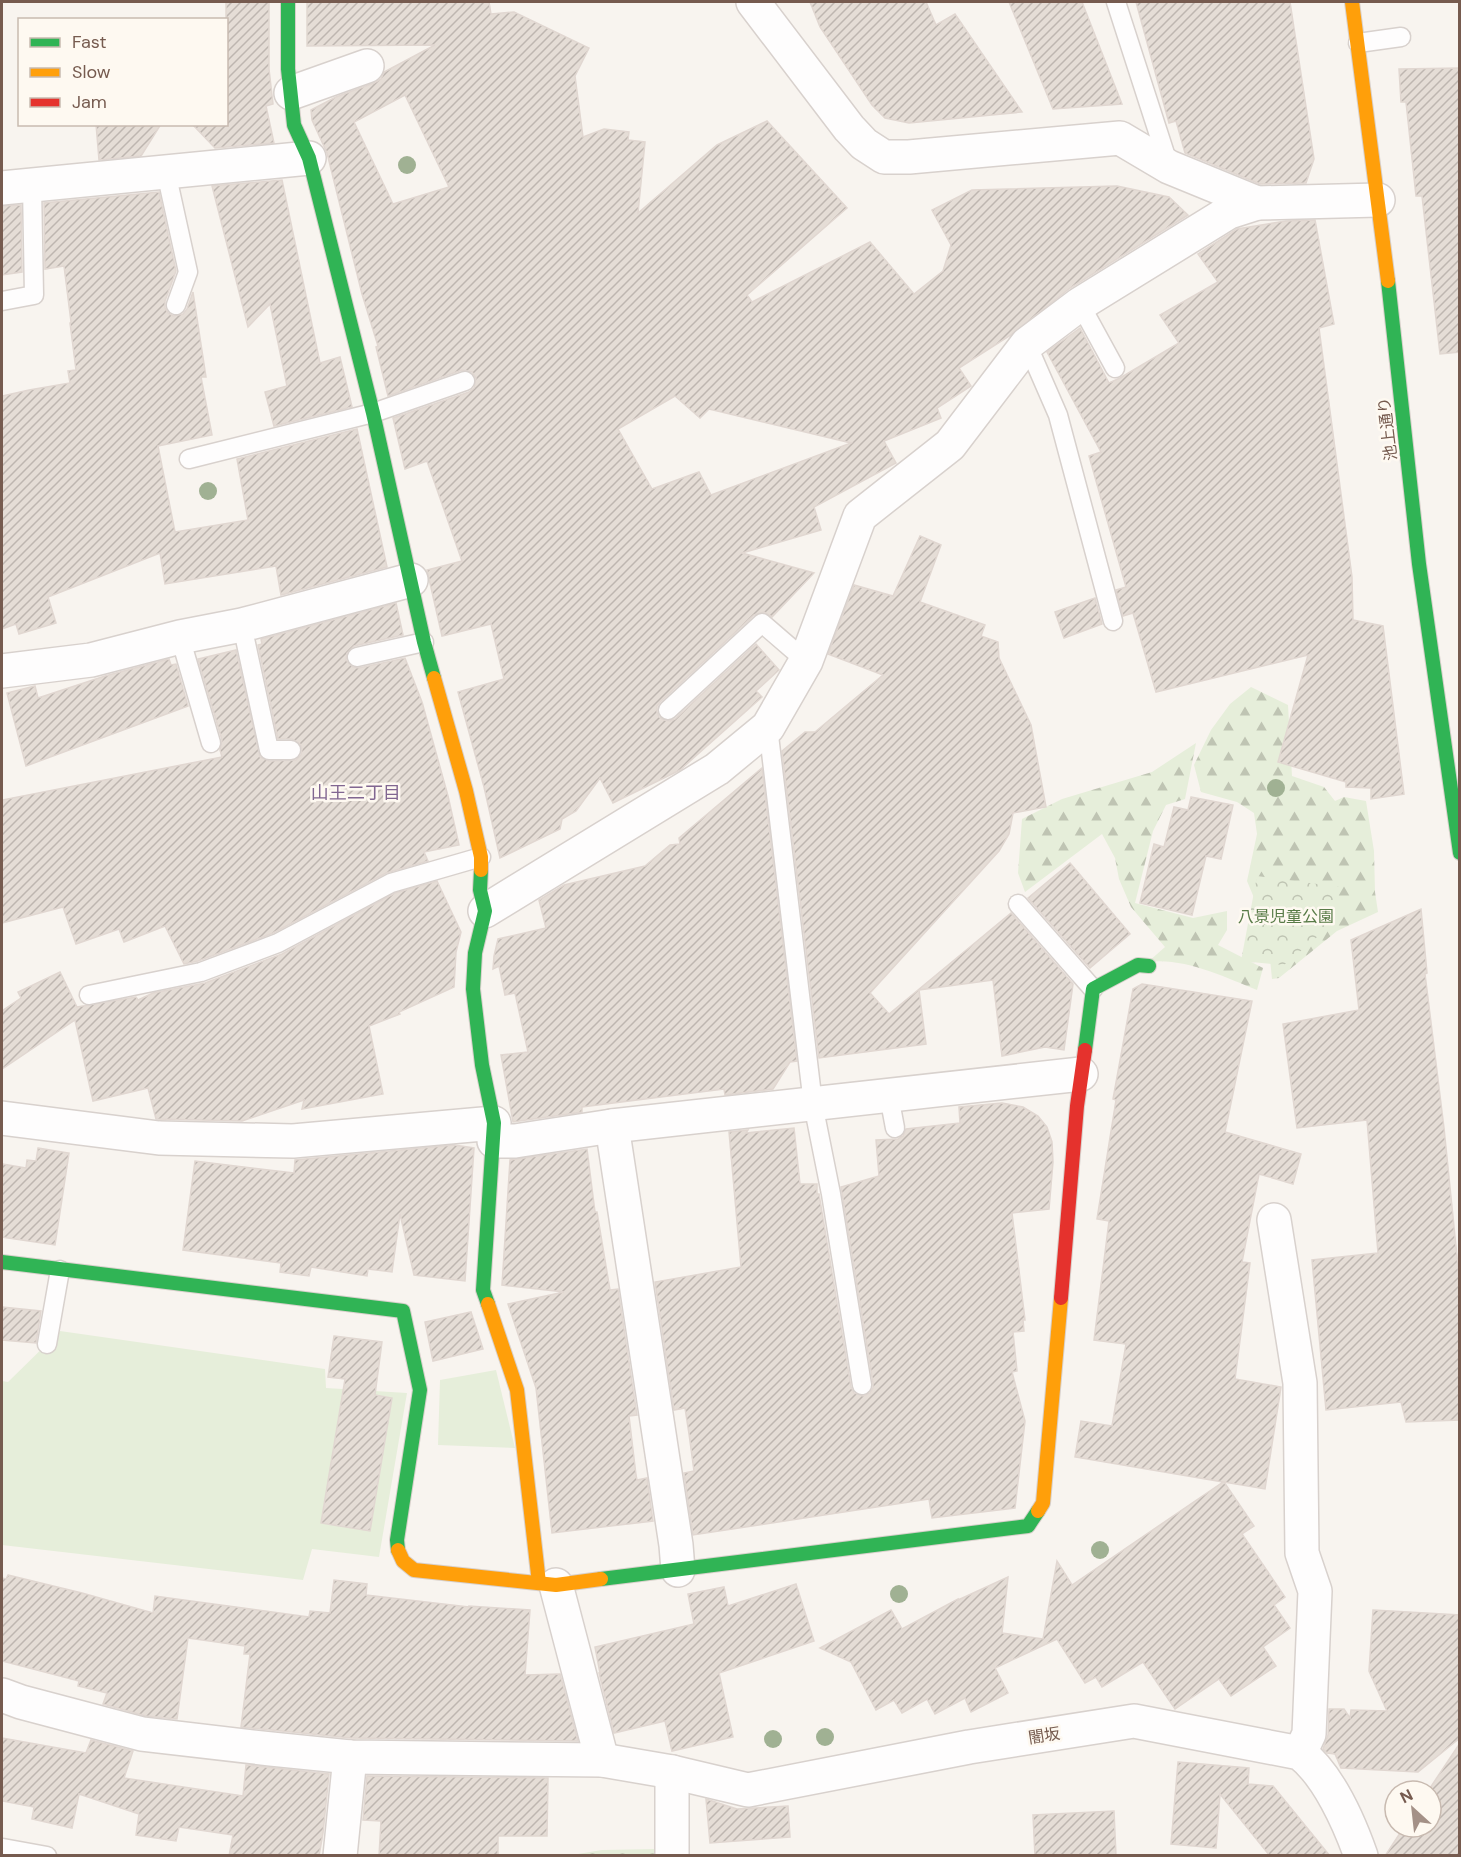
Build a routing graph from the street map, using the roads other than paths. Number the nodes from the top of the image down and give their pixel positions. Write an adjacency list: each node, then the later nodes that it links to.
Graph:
1 (288, 2): 8 (street)
2 (753, 2): 10 (street)
3 (1116, 2): 10 (lane)
4 (1352, 2): 6 (street, 池上通り)
5 (1401, 37): 6 (lane)
6 (1358, 44): 13 (street, 池上通り)
7 (367, 66): 8 (street)
8 (291, 93): 9 (street)
9 (309, 158): 11 (street); 21 (street)
10 (1169, 167): 14 (street)
11 (166, 172): 12 (street); 17 (lane)
12 (17, 187): 15 (lane)
13 (1378, 200): 14 (street); 35 (street, 池上通り)
14 (1257, 203): 16 (street)
15 (2, 301)
16 (1080, 304): 18 (street); 19 (lane)
17 (176, 305)
18 (1027, 344): 24 (lane); 29 (street)
19 (1115, 368)
20 (465, 381): 21 (lane)
21 (373, 413): 22 (lane); 23 (street)
22 (189, 459)
23 (411, 580): 25 (street); 27 (street)
24 (1113, 621)
25 (242, 625): 26 (street); 34 (lane)
26 (180, 637): 30 (street); 33 (lane)
27 (424, 642): 28 (lane); 36 (street)
28 (357, 657)
29 (811, 664): 31 (lane); 32 (street)
30 (2, 670)
31 (668, 710)
32 (768, 727): 38 (street); 44 (lane)
33 (211, 743)
34 (291, 750)
35 (1460, 853)
36 (481, 857): 38 (street); 41 (lane)
37 (1018, 904): 40 (lane)
38 (485, 911): 48 (street)
39 (1149, 966): 40 (street)
40 (1094, 989): 42 (street)
41 (89, 994)
42 (1081, 1074): 43 (street); 54 (street)
43 (889, 1096): 44 (street); 47 (lane)
44 (813, 1104): 46 (street); 53 (lane)
45 (2, 1118): 48 (street)
46 (612, 1126): 48 (street); 54 (street)
47 (895, 1128)
48 (494, 1132): 55 (street)
49 (1275, 1220): 57 (street)
50 (2, 1262): 51 (street)
51 (60, 1270): 52 (lane); 55 (street)
52 (47, 1344)
53 (862, 1385)
54 (678, 1570): 55 (street)
55 (548, 1584): 59 (street)
56 (2, 1695): 58 (street, 闇坂)
57 (1300, 1754): 60 (street, 闇坂); 65 (street)
58 (350, 1757): 59 (street, 闇坂); 63 (street)
59 (600, 1768): 60 (street, 闇坂)
60 (672, 1772): 64 (street)
61 (3, 1856): 62 (lane)
62 (48, 1856)
63 (340, 1856)
64 (672, 1856)
65 (1361, 1856)

